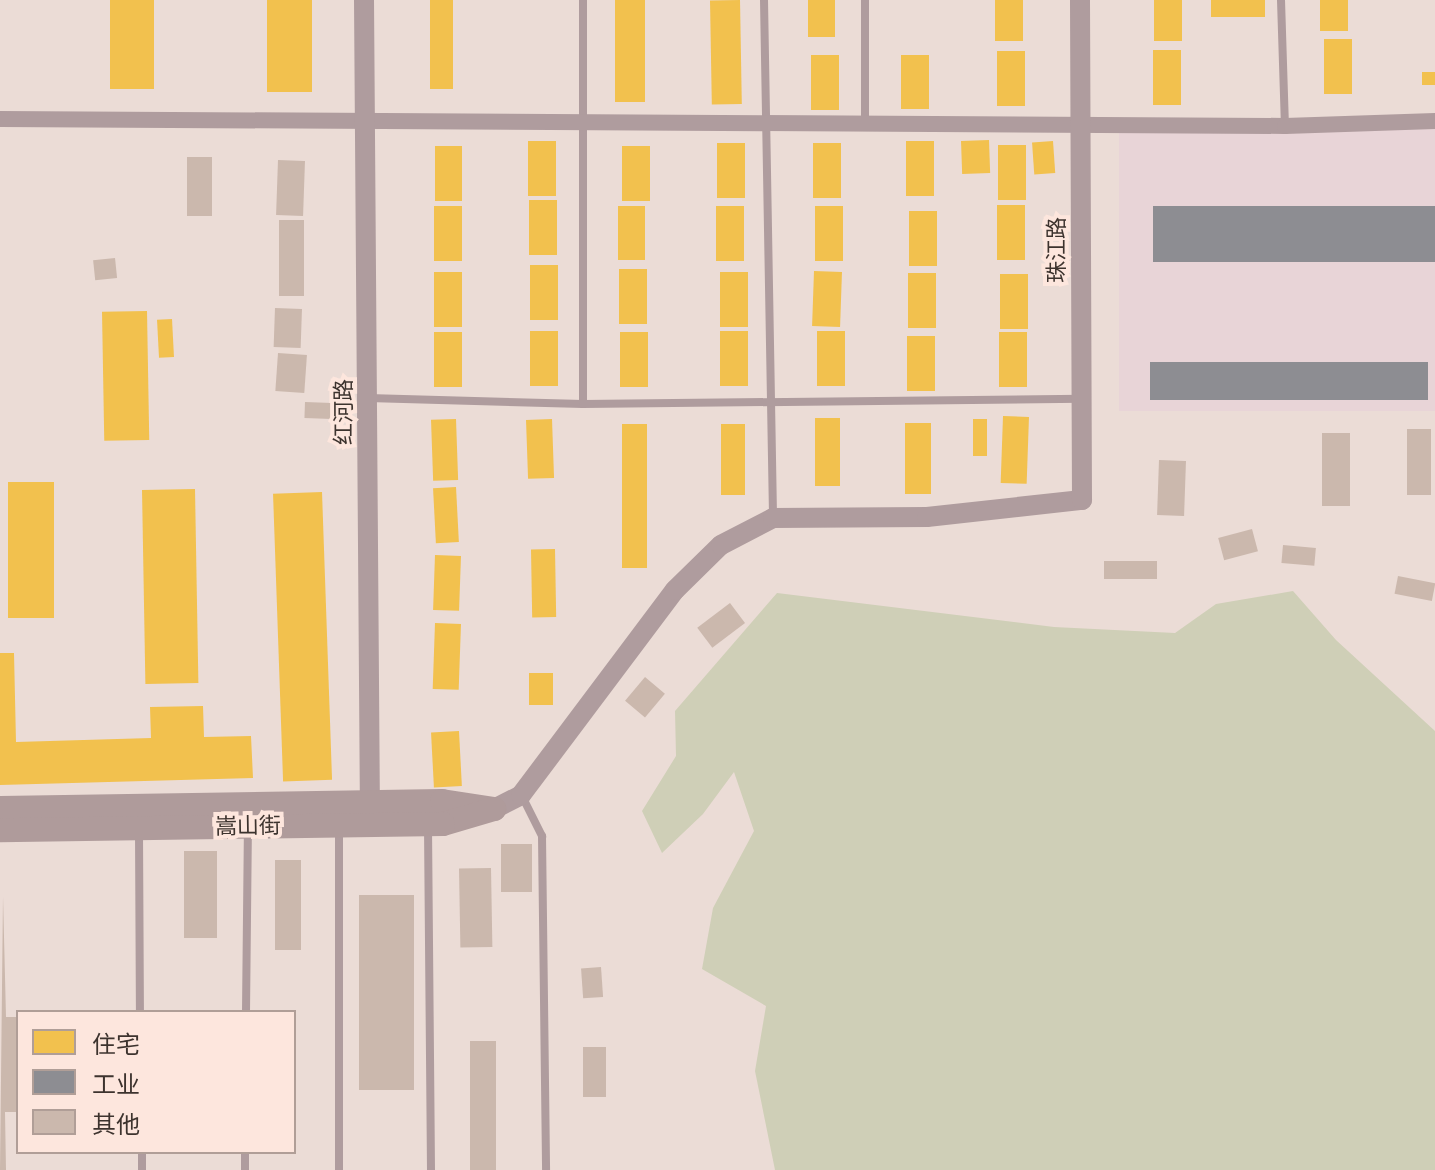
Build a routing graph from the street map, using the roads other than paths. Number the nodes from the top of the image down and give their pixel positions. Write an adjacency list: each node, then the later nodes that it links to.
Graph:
1 (364, 0): 8 (street, 红河路)
2 (583, 0): 11 (lane)
3 (764, 0): 12 (lane)
4 (865, 0): 10 (lane)
5 (1080, 0): 13 (street, 珠江路)
6 (1281, 0): 14 (lane)
7 (0, 119): 8 (street)
8 (365, 120): 11 (street); 15 (street, 红河路)
9 (1435, 121): 14 (street)
10 (865, 122): 12 (street); 13 (street)
11 (584, 123): 12 (street); 18 (lane)
12 (762, 124): 17 (lane)
13 (1081, 124): 14 (street); 16 (street, 珠江路)
14 (1285, 126)
15 (367, 398): 18 (lane); 23 (street, 红河路)
16 (1082, 399): 17 (lane); 19 (street, 珠江路)
17 (770, 402): 18 (lane); 19 (lane)
18 (583, 404)
19 (773, 518): 20 (street)
20 (521, 795): 22 (street, 嵩山街); 33 (lane)
21 (0, 808): 23 (main road, 嵩山街)
22 (494, 809): 23 (main road, 嵩山街); 24 (main road, 嵩山街)
23 (370, 814): 24 (main road, 嵩山街); 25 (main road, 嵩山街)
24 (428, 824): 32 (lane)
25 (339, 825): 26 (main road, 嵩山街); 31 (lane)
26 (248, 826): 27 (main road, 嵩山街); 30 (lane)
27 (139, 828): 28 (main road, 嵩山街); 29 (lane)
28 (0, 830)
29 (140, 1010)
30 (246, 1010)
31 (339, 1170)
32 (431, 1170)
33 (546, 1170)

